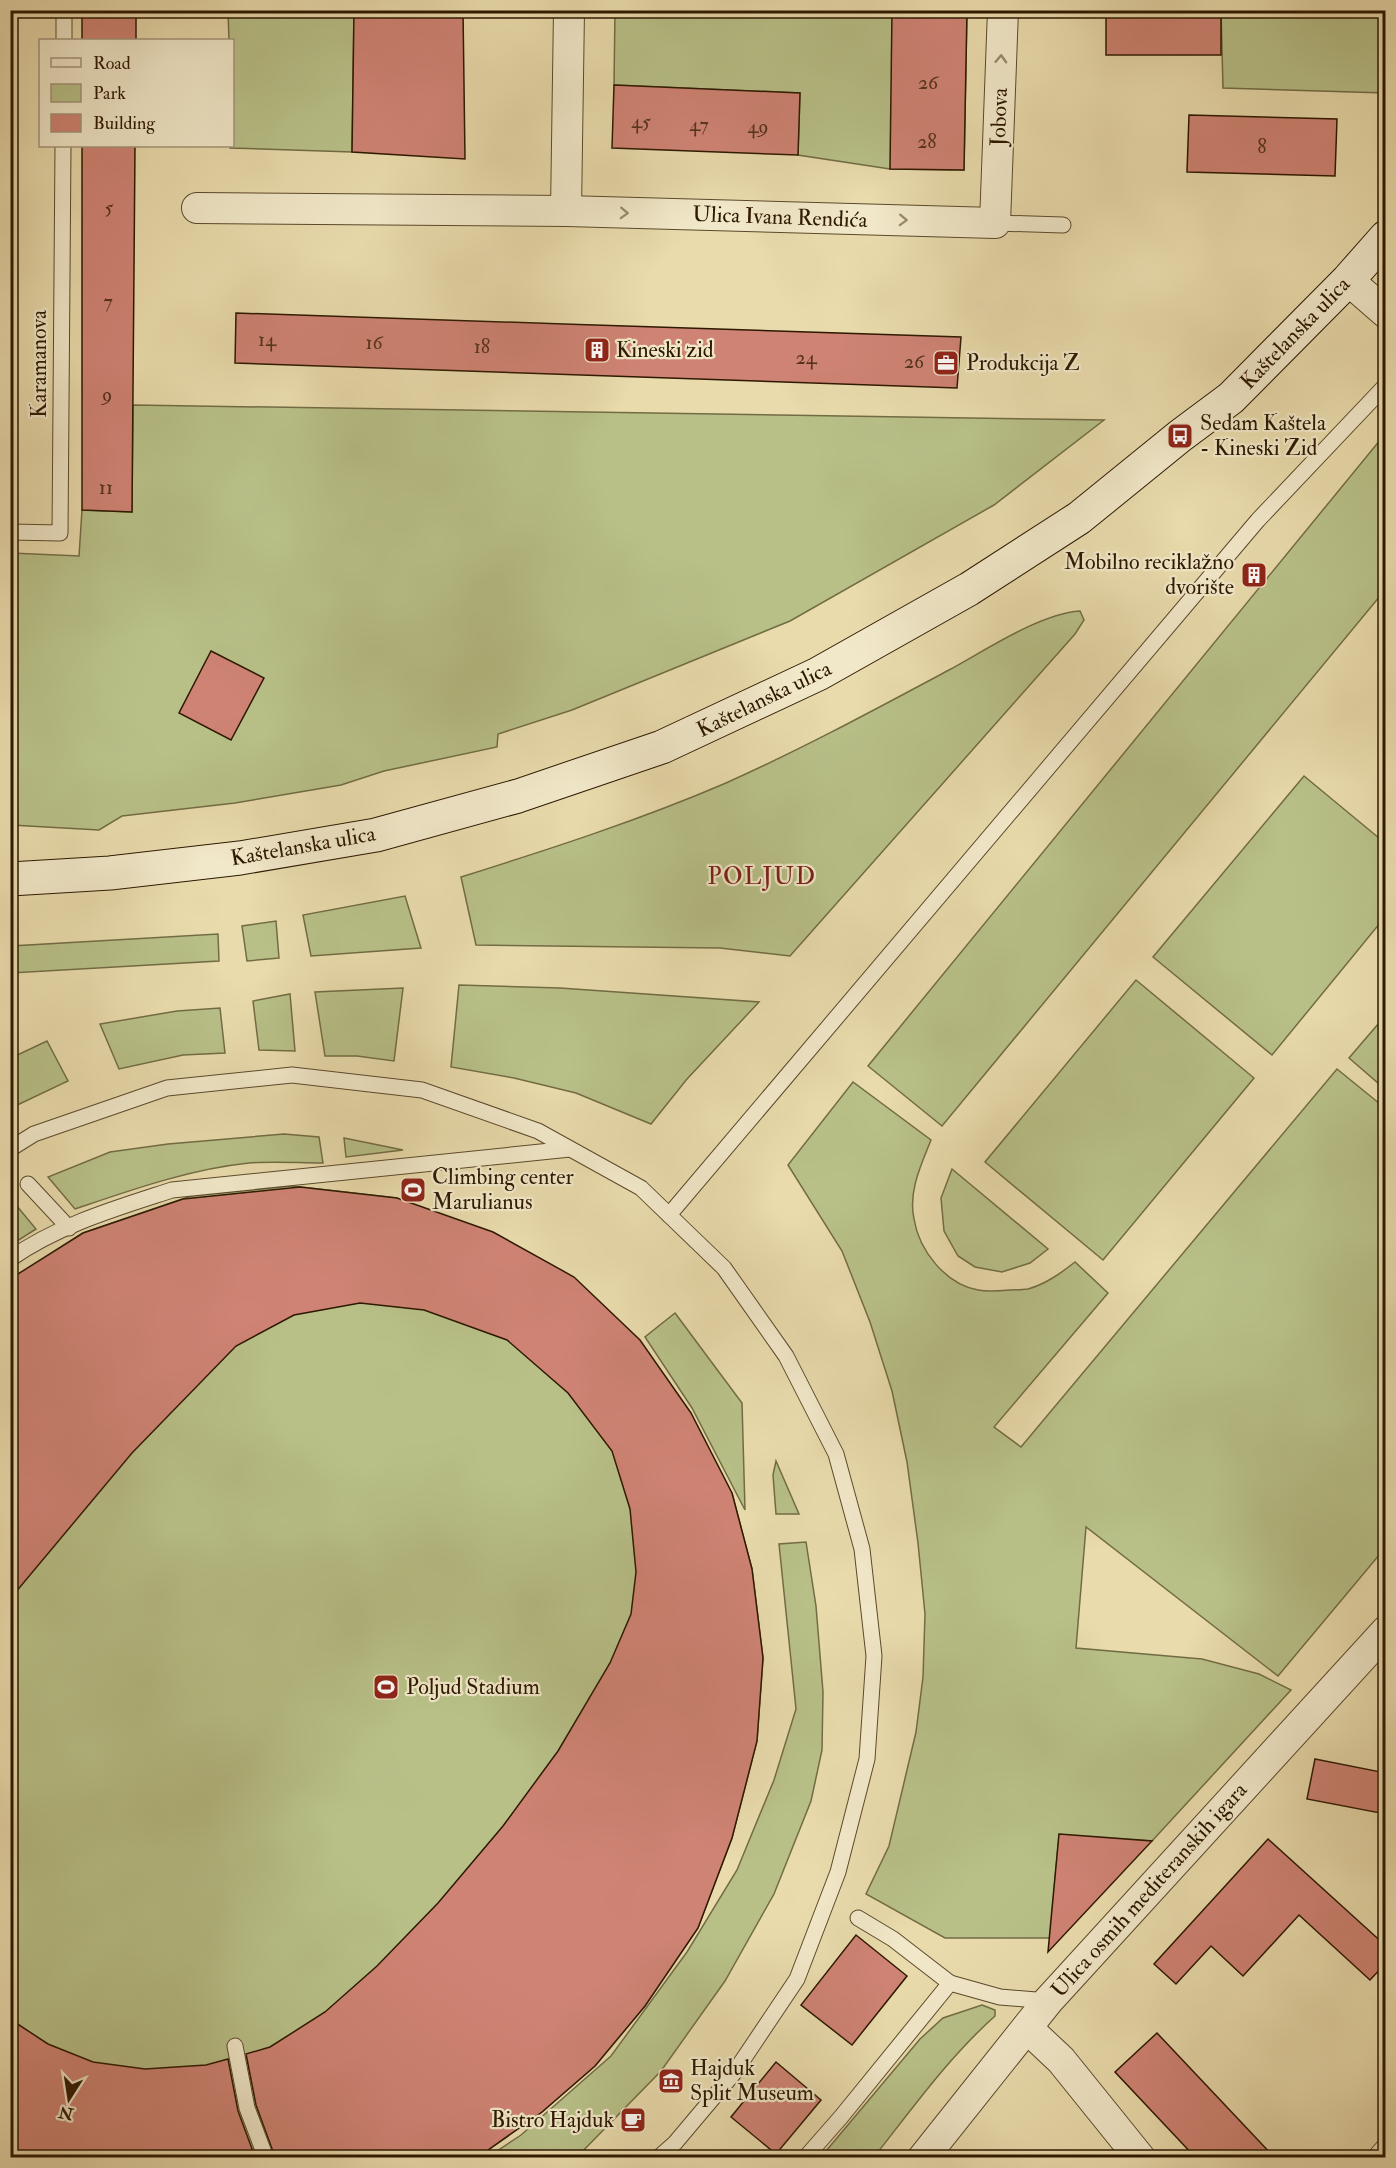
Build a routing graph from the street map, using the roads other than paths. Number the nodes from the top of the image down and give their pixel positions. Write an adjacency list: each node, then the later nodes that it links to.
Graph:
1 (569, 10): 7 (street)
2 (1003, 10): 8 (street, Jobova, one-way to 2)
3 (64, 11): 4 (lane)
4 (64, 39)
5 (63, 147): 14 (lane, Karamanova)
6 (197, 207): 7 (street, Ulica Ivana Rendića)
7 (566, 211): 8 (street, Ulica Ivana Rendića, one-way to 8)
8 (995, 223): 9 (lane)
9 (1063, 225)
10 (1386, 237): 11 (main road, Kaštelanska ulica)
11 (1348, 280): 12 (street); 15 (main road, Kaštelanska ulica)
12 (1386, 313)
13 (1386, 385): 19 (lane)
14 (10, 532)
15 (10, 879)
16 (10, 1149): 17 (lane)
17 (570, 1149): 19 (lane); 20 (lane)
18 (28, 1184): 20 (lane)
19 (669, 1215): 30 (lane)
20 (69, 1228): 21 (lane)
21 (10, 1259)
22 (1386, 1631): 25 (street, Ulica osmih mediteranskih igara)
23 (858, 1918): 24 (lane)
24 (950, 1983): 25 (lane); 31 (lane)
25 (1048, 2001): 26 (street, Ulica osmih mediteranskih igara)
26 (1027, 2028): 32 (street, Ulica osmih mediteranskih igara); 33 (street)
27 (235, 2046): 29 (lane)
28 (1386, 2144): 34 (lane)
29 (266, 2157)
30 (658, 2157)
31 (805, 2157)
32 (923, 2157)
33 (1140, 2157)
34 (1374, 2157)

